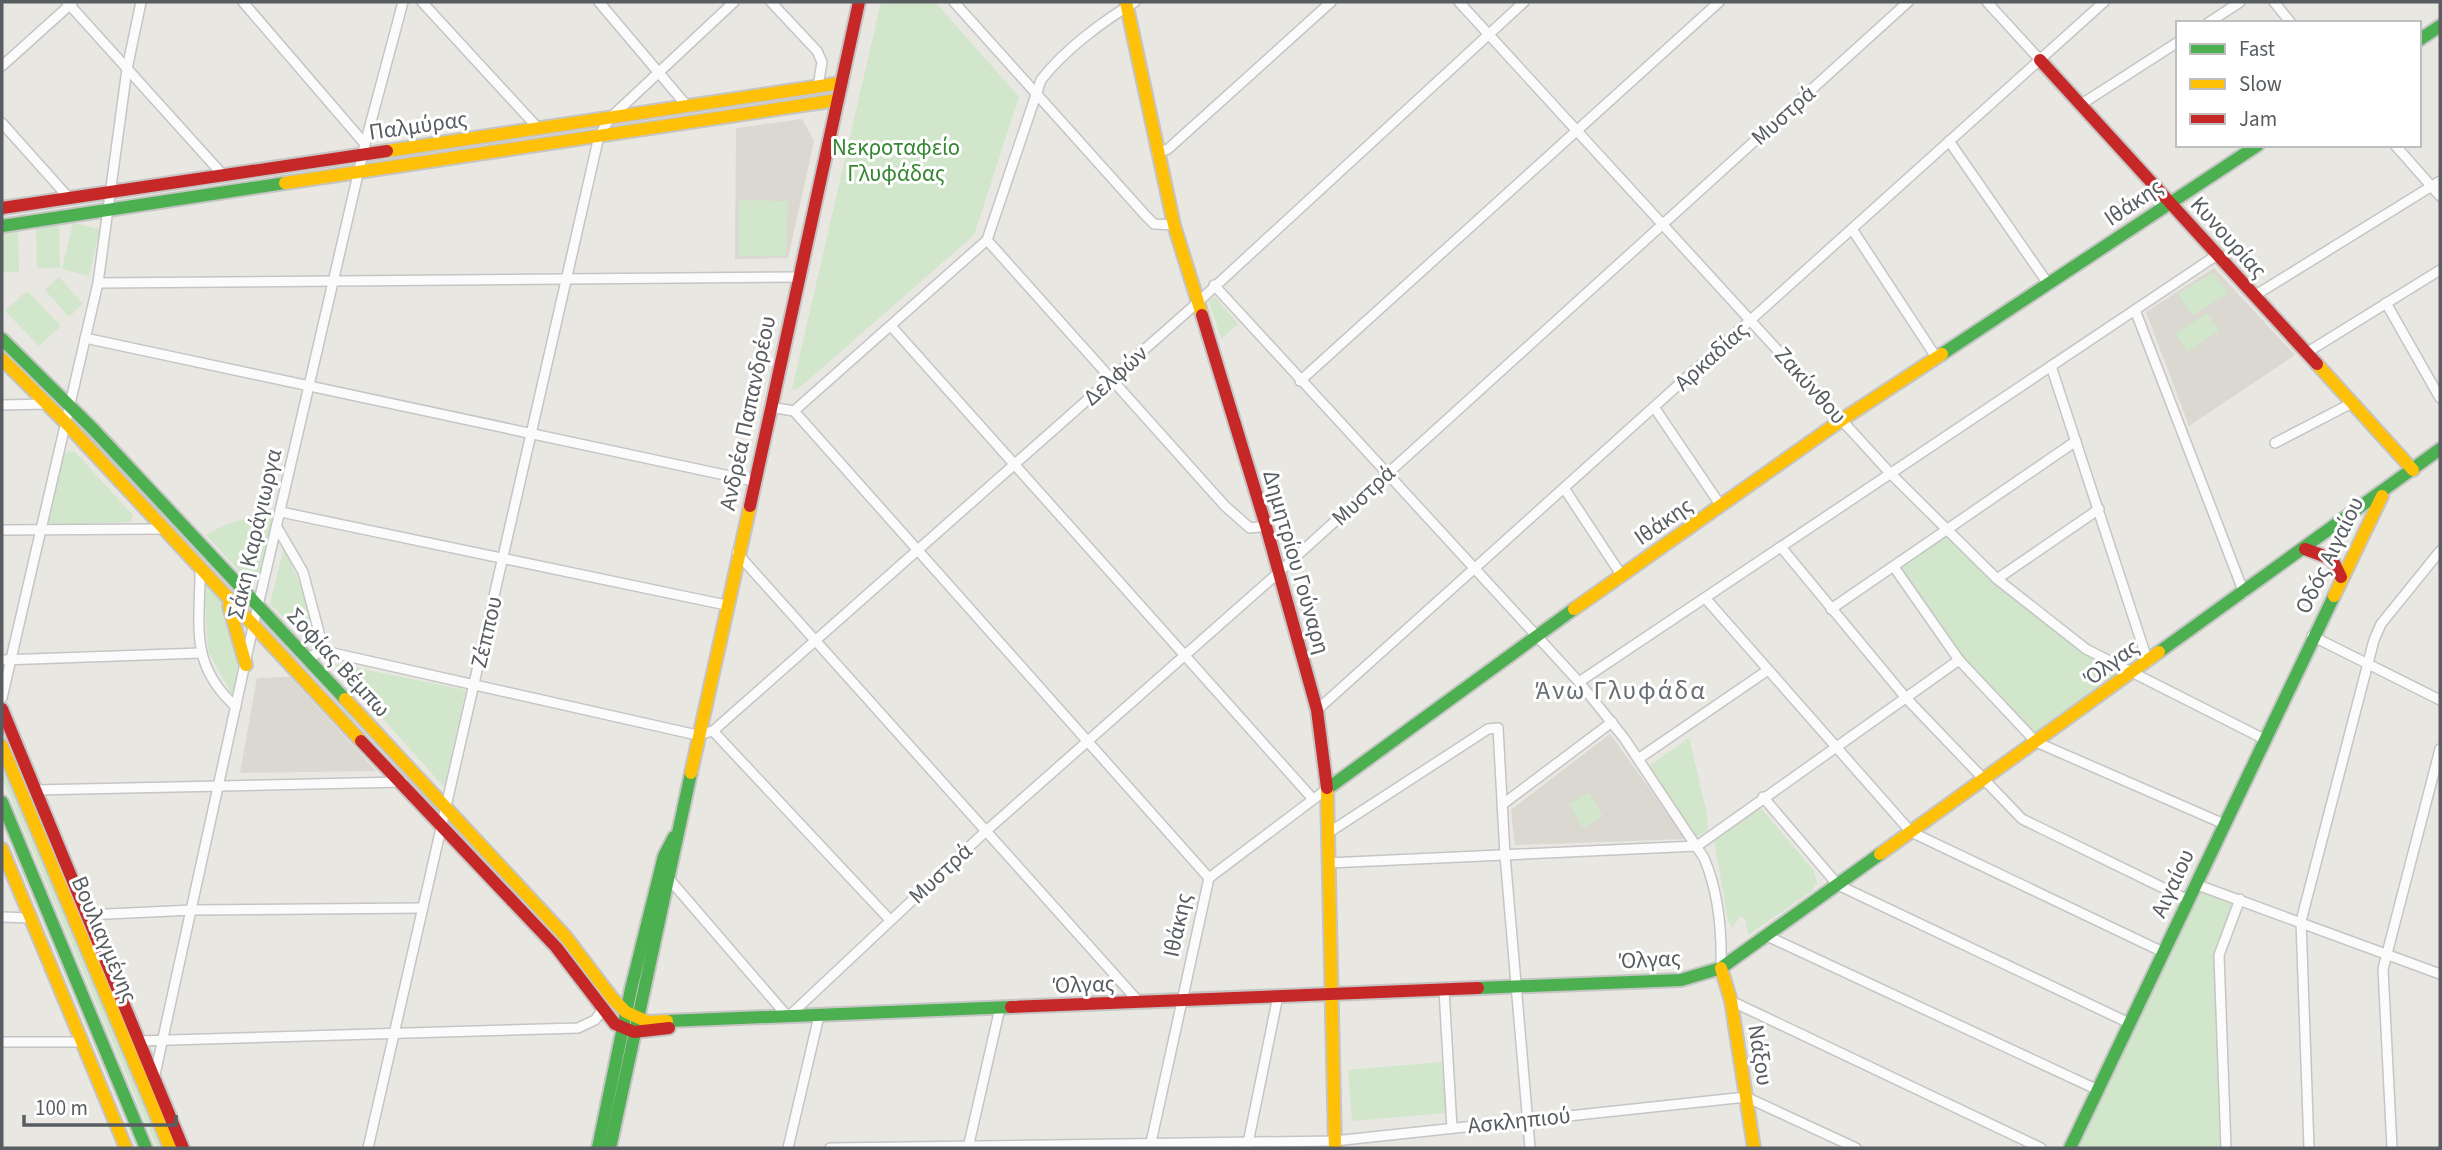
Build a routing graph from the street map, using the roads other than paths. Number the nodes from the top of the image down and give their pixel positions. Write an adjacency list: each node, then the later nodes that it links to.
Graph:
1 (141, 2): 29 (street)
2 (243, 2): 45 (street)
3 (403, 2): 45 (street, Σάκη Καράγιωργα)
4 (422, 2): 39 (street)
5 (599, 2): 30 (street)
6 (734, 2): 30 (street, Ζέππου)
7 (771, 2): 32 (street)
8 (859, 2): 31 (main road, Ανδρέα Παπανδρέου)
9 (954, 2): 33 (street)
10 (1331, 2): 46 (street)
11 (1459, 2): 24 (street, Ζακύνθου)
12 (1524, 2): 24 (street, Δελφών)
13 (1719, 2): 40 (street)
14 (1908, 2): 56 (street, Μυστρά)
15 (1987, 2): 27 (street, Κυνουρίας)
16 (2240, 2): 21 (street)
17 (2274, 2): 22 (street)
18 (70, 3): 28 (street); 29 (street)
19 (1130, 3): 33 (street); 46 (main road, Δημητρίου Γούναρη)
20 (2098, 4): 27 (street, Αρκαδίας)
21 (2211, 21)
22 (2289, 21)
23 (2440, 26): 25 (main road)
24 (1488, 33): 40 (street, Ζακύνθου); 67 (street, Δελφών)
25 (2421, 39)
26 (2176, 43): 35 (street)
27 (2039, 60): 35 (main road, Κυνουρίας); 42 (street, Αρκαδίας)
28 (2, 66)
29 (127, 69): 48 (street); 50 (street)
30 (659, 70): 36 (street); 37 (street, Ζέππου)
31 (841, 83): 32 (main road, Παλμύρας); 34 (main road, Ανδρέα Παπανδρέου)
32 (818, 86): 36 (main road, Παλμύρας)
33 (1037, 93): 57 (street); 60 (street)
34 (837, 100): 41 (main road, Παλμύρας); 63 (main road, Ανδρέα Παπανδρέου)
35 (2080, 105): 53 (main road, Κυνουρίας)
36 (687, 106): 37 (main road, Παλμύρας)
37 (610, 118): 39 (main road, Παλμύρας); 41 (street, Ζέππου)
38 (2, 123): 52 (street)
39 (538, 128): 45 (main road, Παλμύρας)
40 (1578, 130): 56 (street, Ζακύνθου); 82 (street)
41 (599, 136): 47 (main road, Παλμύρας); 64 (street, Ζέππου)
42 (1949, 141): 59 (street, Αρκαδίας); 68 (street)
43 (2255, 147): 53 (main road, Ιθάκης)
44 (2397, 147): 49 (street)
45 (365, 149): 47 (street, Σάκη Καράγιωργα); 48 (main road, Παλμύρας)
46 (1157, 153): 57 (main road, Δημητρίου Γούναρη)
47 (360, 172): 55 (main road, Παλμύρας); 65 (street, Σάκη Καράγιωργα)
48 (223, 175): 50 (main road, Παλμύρας)
49 (2436, 183): 51 (street); 69 (street)
50 (113, 192): 52 (main road, Παλμύρας); 55 (street)
51 (2440, 196)
52 (69, 198): 54 (main road, Παλμύρας)
53 (2169, 202): 61 (main road, Κυνουρίας); 68 (main road, Ιθάκης)
54 (2, 208)
55 (110, 209): 58 (main road, Παλμύρας); 66 (street)
56 (1663, 223): 73 (street, Ζακύνθου); 100 (street, Μυστρά)
57 (1174, 225): 70 (main road, Δημητρίου Γούναρη)
58 (2, 226)
59 (1852, 229): 73 (street, Αρκαδίας); 78 (street)
60 (987, 240): 74 (street); 81 (street)
61 (2217, 255): 69 (main road, Κυνουρίας); 72 (street)
62 (2440, 270): 71 (street)
63 (798, 278): 64 (street); 89 (main road, Ανδρέα Παπανδρέου)
64 (566, 279): 65 (street); 94 (street, Ζέππου)
65 (334, 281): 66 (street); 83 (street, Σάκη Καράγιωργα)
66 (98, 283): 75 (street)
67 (1214, 285): 70 (street, Δελφών); 82 (street)
68 (2049, 285): 78 (main road, Ιθάκης)
69 (2255, 296): 77 (main road, Κυνουρίας)
70 (1197, 303): 81 (street, Δελφών); 108 (main road, Δημητρίου Γούναρη)
71 (2386, 303): 77 (street); 84 (street)
72 (2135, 310): 80 (street); 127 (street)
73 (1751, 319): 90 (street, Αρκαδίας); 92 (street, Ζακύνθου)
74 (891, 326): 91 (street); 98 (street)
75 (85, 338): 83 (street); 88 (street)
76 (2, 339): 88 (main road, Σοφίας Βέμπω)
77 (2306, 353): 85 (main road, Κυνουρίας)
78 (1936, 357): 92 (main road, Ιθάκης)
79 (2, 359): 86 (main road, Σοφίας Βέμπω)
80 (2051, 366): 95 (street); 101 (street)
81 (1113, 377): 98 (street, Δελφών); 108 (street)
82 (1300, 381): 100 (street)
83 (310, 386): 94 (street); 107 (street, Σάκη Καράγιωργα)
84 (2440, 398)
85 (2352, 403): 96 (street); 99 (main road, Κυνουρίας)
86 (47, 404): 87 (street); 93 (main road, Σοφίας Βέμπω)
87 (2, 405)
88 (70, 407): 93 (street); 131 (main road, Σοφίας Βέμπω)
89 (770, 407): 91 (street); 102 (main road, Ανδρέα Παπανδρέου)
90 (1654, 407): 103 (street, Αρκαδίας); 105 (street)
91 (794, 411): 116 (street)
92 (1843, 419): 101 (street, Ζακύνθου); 105 (main road, Ιθάκης)
93 (66, 423): 109 (street); 112 (main road, Σοφίας Βέμπω)
94 (531, 433): 102 (street); 119 (street, Ζέππου)
95 (2076, 441): 106 (street); 113 (street)
96 (2276, 443)
97 (2440, 449): 99 (main road, Όλγας)
98 (1014, 466): 116 (street, Δελφών); 139 (street)
99 (2413, 470): 104 (main road, Όλγας)
100 (1387, 473): 122 (street); 123 (street, Μυστρά)
101 (1890, 473): 113 (street, Ζακύνθου); 114 (street)
102 (753, 481): 118 (main road, Ανδρέα Παπανδρέου)
103 (1564, 488): 122 (street, Αρκαδίας); 124 (street)
104 (2384, 492): 115 (main road, Όλγας); 125 (main road, Οδóς Αιγαίου)
105 (1721, 506): 124 (main road, Ιθάκης)
106 (2099, 509): 126 (street); 143 (street)
107 (281, 512): 110 (street, Σάκη Καράγιωργα); 119 (street)
108 (1266, 526): 123 (main road, Δημητρίου Γούναρη)
109 (41, 528): 111 (street); 112 (street); 141 (street)
110 (278, 529): 131 (street, Σάκη Καράγιωργα); 137 (street)
111 (2, 530)
112 (164, 530): 121 (main road, Σοφίας Βέμπω)
113 (1946, 531): 120 (street); 126 (street, Ζακύνθου)
114 (1782, 547): 129 (street); 132 (street)
115 (2305, 549): 125 (main road); 127 (main road, Όλγας)
116 (917, 550): 136 (street, Δελφών); 160 (street)
117 (2440, 551): 144 (street)
118 (737, 553): 130 (main road, Ανδρέα Παπανδρέου); 136 (street)
119 (503, 558): 130 (street); 149 (street, Ζέππου)
120 (1894, 567): 132 (street); 142 (street)
121 (200, 570): 128 (main road, Σοφίας Βέμπω); 138 (street)
122 (1474, 570): 135 (street); 155 (street, Αρκαδίας)
123 (1279, 572): 139 (street, Μυστρά); 155 (main road, Δημητρίου Γούναρη)
124 (1622, 576): 135 (main road, Ιθάκης)
125 (2341, 577): 134 (main road, Οδóς Αιγαίου)
126 (1997, 579): 147 (street, Ζακύνθου)
127 (2244, 593): 143 (main road, Όλγας)
128 (225, 596): 133 (main road, Σοφίας Βέμπω); 145 (main road)
129 (1706, 599): 146 (street); 148 (street)
130 (726, 605): 158 (main road, Ανδρέα Παπανδρέου)
131 (258, 607): 133 (street, Σάκη Καράγιωργα); 140 (main road, Σοφίας Βέμπω)
132 (1831, 609): 151 (street)
133 (253, 627): 145 (street, Σάκη Καράγιωργα); 167 (main road, Σοφίας Βέμπω)
134 (2312, 636): 144 (street); 159 (main road, Αιγαίου)
135 (1535, 637): 148 (street); 169 (main road, Ιθάκης)
136 (816, 640): 157 (street, Δελφών); 178 (street)
137 (324, 651): 140 (street); 149 (street)
138 (200, 653): 141 (street); 153 (street)
139 (1185, 654): 160 (street, Μυστρά); 172 (street)
140 (306, 658): 175 (main road, Σοφίας Βέμπω)
141 (6, 659): 150 (street)
142 (1959, 660): 151 (street); 161 (street)
143 (2148, 662): 147 (main road, Όλγας)
144 (2367, 663): 152 (street); 198 (street)
145 (246, 664): 153 (street, Σάκη Καράγιωργα)
146 (1768, 670): 163 (street); 165 (street)
147 (2135, 671): 159 (street, Ζακύνθου); 161 (main road, Όλγας)
148 (1579, 682): 156 (street)
149 (474, 686): 158 (street); 175 (street, Ζέππου)
150 (2, 698)
151 (1906, 698): 163 (street); 166 (street)
152 (2440, 700)
153 (236, 707): 168 (street, Σάκη Καράγιωργα)
154 (2, 709): 170 (main road)
155 (1317, 710): 169 (main road, Δημητρίου Γούναρη)
156 (1612, 722): 165 (street); 174 (street)
157 (713, 732): 158 (street); 197 (street)
158 (697, 735): 180 (main road, Ανδρέα Παπανδρέου)
159 (2264, 739): 177 (main road, Αιγαίου)
160 (1086, 741): 178 (street, Μυστρά); 186 (street)
161 (2036, 743): 166 (main road, Όλγας); 177 (street)
162 (2, 746): 234 (main road, Βουλιαγμένης)
163 (1835, 746): 171 (street); 179 (street)
164 (2440, 749): 201 (street)
165 (1638, 760): 182 (street)
166 (1982, 781): 179 (main road, Όλγας); 191 (street)
167 (403, 782): 168 (street); 176 (main road, Σοφίας Βέμπω)
168 (219, 786): 170 (street); 193 (street, Σάκη Καράγιωργα)
169 (1327, 789): 172 (street, Ιθάκης); 181 (main road, Δημητρίου Γούναρη)
170 (34, 790): 194 (main road)
171 (1763, 797): 182 (street); 189 (street)
172 (1312, 799): 186 (street, Ιθάκης)
173 (2, 802): 228 (main road, Βουλιαγμένης)
174 (1503, 804): 181 (street); 184 (street)
175 (446, 807): 176 (street, Ζέππου); 216 (main road, Σοφίας Βέμπω)
176 (442, 824): 192 (street, Ζέππου); 211 (main road, Σοφίας Βέμπω)
177 (2224, 824): 188 (main road, Αιγαίου)
178 (986, 831): 197 (street, Μυστρά); 210 (street)
179 (1911, 832): 189 (main road, Όλγας); 200 (street)
180 (676, 833): 187 (main road, Ανδρέα Παπανδρέου); 216 (main road, Ανδρέα Παπανδρέου)
181 (1328, 833): 185 (main road, Δημητρίου Γούναρη)
182 (1697, 846): 184 (street); 202 (street)
183 (2, 849): 196 (main road)
184 (1505, 855): 185 (street); 204 (street)
185 (1328, 863): 206 (main road, Δημητρίου Γούναρη)
186 (1209, 878): 208 (street, Ιθάκης)
187 (670, 880): 214 (street); 216 (main road, Ανδρέα Παπανδρέου)
188 (2195, 884): 190 (street); 191 (main road, Αιγαίου)
189 (1838, 885): 199 (main road, Όλγας); 215 (street)
190 (2239, 899): 198 (street); 246 (street)
191 (2188, 900): 200 (main road, Αιγαίου)
192 (423, 908): 193 (street); 217 (street, Ζέππου)
193 (192, 910): 194 (street); 219 (street, Σάκη Καράγιωργα)
194 (86, 915): 218 (main road)
195 (2, 917): 196 (street)
196 (31, 918): 221 (main road)
197 (890, 920): 214 (street, Μυστρά)
198 (2301, 921): 201 (street); 247 (street)
199 (1767, 936): 202 (main road, Όλγας); 223 (street)
200 (2163, 952): 215 (main road, Αιγαίου)
201 (2385, 954): 203 (street); 248 (street)
202 (1721, 968): 204 (main road, Όλγας); 209 (main road, Νάξου)
203 (2440, 974)
204 (1515, 986): 205 (main road, Όλγας); 225 (street)
205 (1444, 990): 206 (main road, Όλγας); 226 (street)
206 (1331, 994): 207 (main road, Όλγας); 231 (main road, Δημητρίου Γούναρη)
207 (1278, 996): 208 (main road, Όλγας); 230 (street)
208 (1182, 1000): 210 (main road, Όλγας); 229 (street, Ιθάκης)
209 (1731, 1001): 224 (main road, Νάξου); 244 (street)
210 (1139, 1002): 212 (main road, Όλγας)
211 (604, 1008): 216 (main road, Σοφίας Βέμπω); 217 (street)
212 (1000, 1008): 213 (main road, Όλγας); 232 (street)
213 (819, 1016): 214 (main road, Όλγας); 239 (street)
214 (788, 1017): 216 (main road, Όλγας)
215 (2129, 1023): 223 (main road, Αιγαίου)
216 (630, 1024): 237 (main road, Ανδρέα Παπανδρέου); 238 (main road, Ανδρέα Παπανδρέου)
217 (395, 1033): 219 (street); 236 (street, Ζέππου)
218 (138, 1041): 219 (street); 222 (main road)
219 (164, 1041): 222 (street, Σάκη Καράγιωργα)
220 (2, 1042): 221 (street)
221 (81, 1042): 233 (main road)
222 (154, 1079): 235 (main road)
223 (2098, 1090): 245 (main road, Αιγαίου)
224 (1746, 1097): 225 (street, Ασκληπιού); 242 (main road, Νάξου); 243 (street)
225 (1527, 1119): 226 (street, Ασκληπιού); 241 (street)
226 (1452, 1128): 231 (street, Ασκληπιού)
227 (1285, 1144): 230 (street, Ασκληπιού); 231 (street, Ασκληπιού)
228 (142, 1145)
229 (1150, 1145): 230 (street, Ασκληπιού); 232 (street, Ασκληπιού)
230 (1248, 1145)
231 (1334, 1145)
232 (968, 1147): 240 (street, Ασκληπιού)
233 (126, 1148)
234 (170, 1148)
235 (183, 1148)
236 (368, 1148)
237 (598, 1148)
238 (610, 1148)
239 (788, 1148)
240 (830, 1148)
241 (1530, 1148)
242 (1754, 1148)
243 (1856, 1148)
244 (2041, 1148)
245 (2070, 1148)
246 (2226, 1148)
247 (2309, 1148)
248 (2392, 1148)

